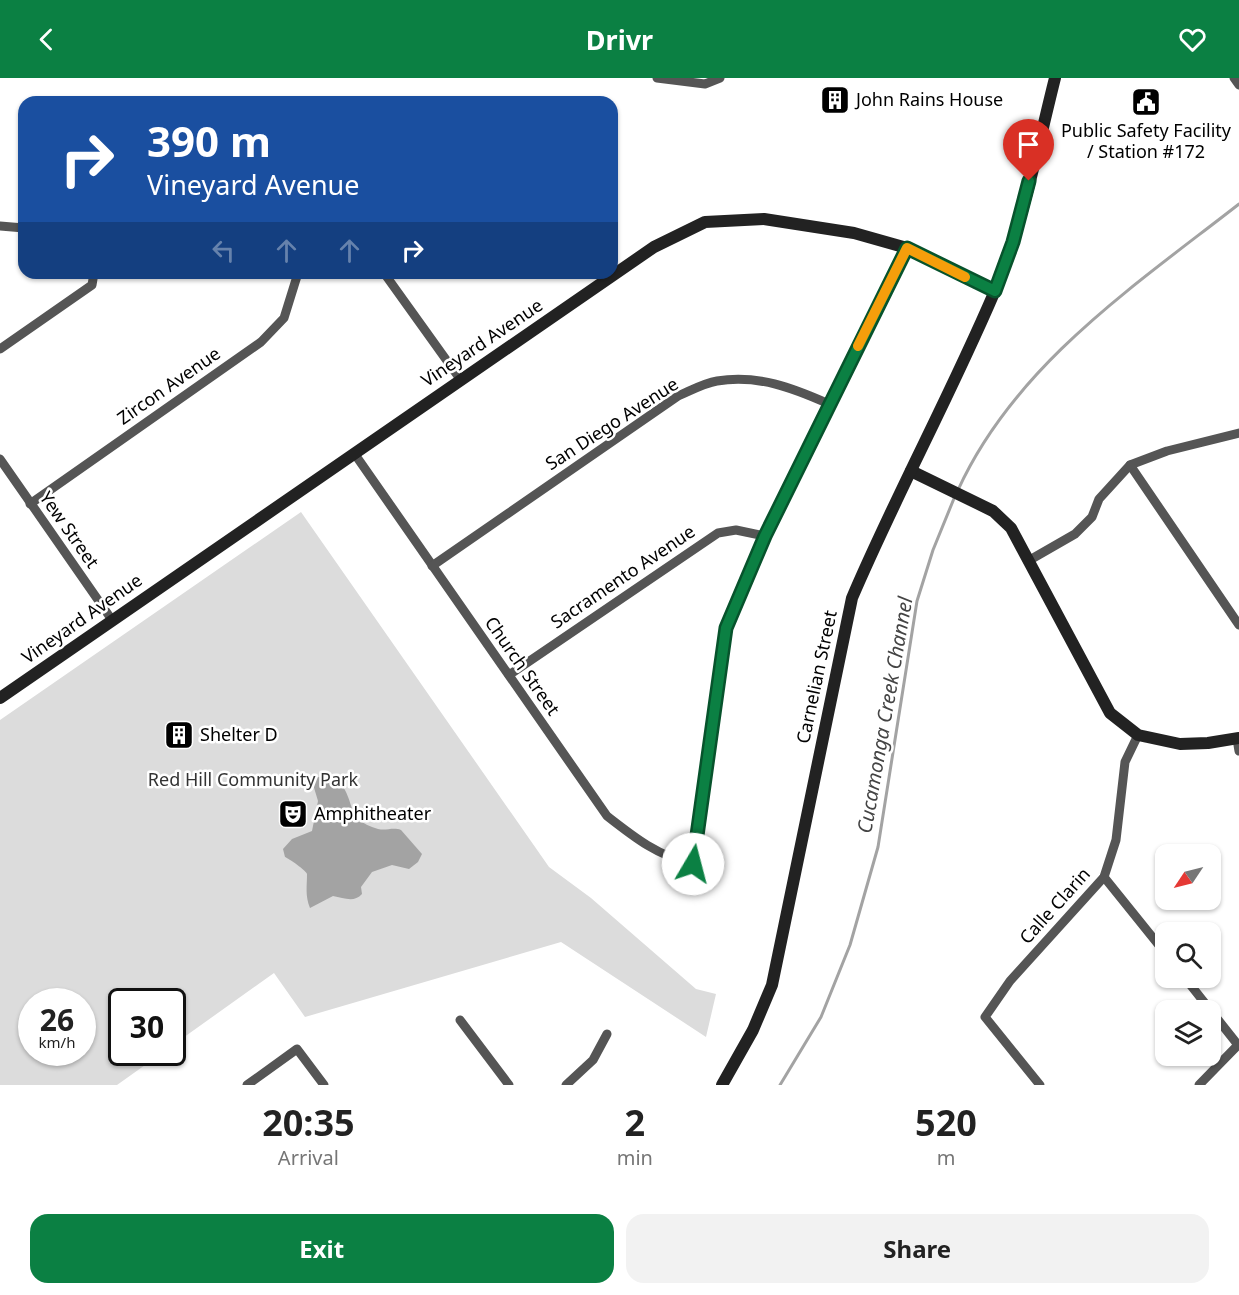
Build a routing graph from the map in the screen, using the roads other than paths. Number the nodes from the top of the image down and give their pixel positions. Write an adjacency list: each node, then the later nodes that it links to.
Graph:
1 (657, 78): 2 (street)
2 (720, 78)
3 (1055, 78): 14 (street)
4 (1234, 78): 5 (street)
5 (1239, 85)
6 (0, 226): 7 (street)
7 (18, 228)
8 (907, 248): 9 (street, Vineyard Avenue); 14 (street, Vineyard Avenue); 17 (street)
9 (618, 271)
10 (92, 279): 15 (street)
11 (296, 279): 23 (street, Zircon Avenue)
12 (388, 279): 16 (street)
13 (607, 279): 16 (street, Vineyard Avenue)
14 (995, 291): 22 (street, Carnelian Street)
15 (0, 349)
16 (460, 379): 19 (street, Vineyard Avenue)
17 (829, 404): 24 (street); 26 (street, San Diego Avenue)
18 (1239, 433): 21 (street)
19 (354, 453): 26 (street, Church Street); 27 (street, Vineyard Avenue)
20 (0, 459): 23 (street, Yew Street)
21 (1130, 465): 25 (street); 28 (street)
22 (911, 471): 25 (street); 45 (street, Carnelian Street)
23 (30, 504): 27 (street, Yew Street)
24 (765, 536): 29 (street, Sacramento Avenue); 33 (street)
25 (1028, 561): 31 (street)
26 (432, 566): 29 (street, Church Street)
27 (111, 620): 30 (street, Vineyard Avenue)
28 (1239, 625)
29 (508, 675): 33 (street, Church Street)
30 (0, 698)
31 (1138, 735): 32 (street); 34 (street, Calle Clarin)
32 (1238, 743)
33 (693, 864): 35 (street)
34 (1104, 877): 36 (street); 46 (street, Calle Clarin)
35 (700, 888)
36 (1155, 940)
37 (1193, 988): 40 (street)
38 (460, 1020): 43 (street)
39 (607, 1034): 44 (street)
40 (1238, 1046): 47 (street)
41 (247, 1085): 42 (street)
42 (324, 1085)
43 (509, 1085)
44 (566, 1085)
45 (722, 1085)
46 (1040, 1085)
47 (1199, 1085)

